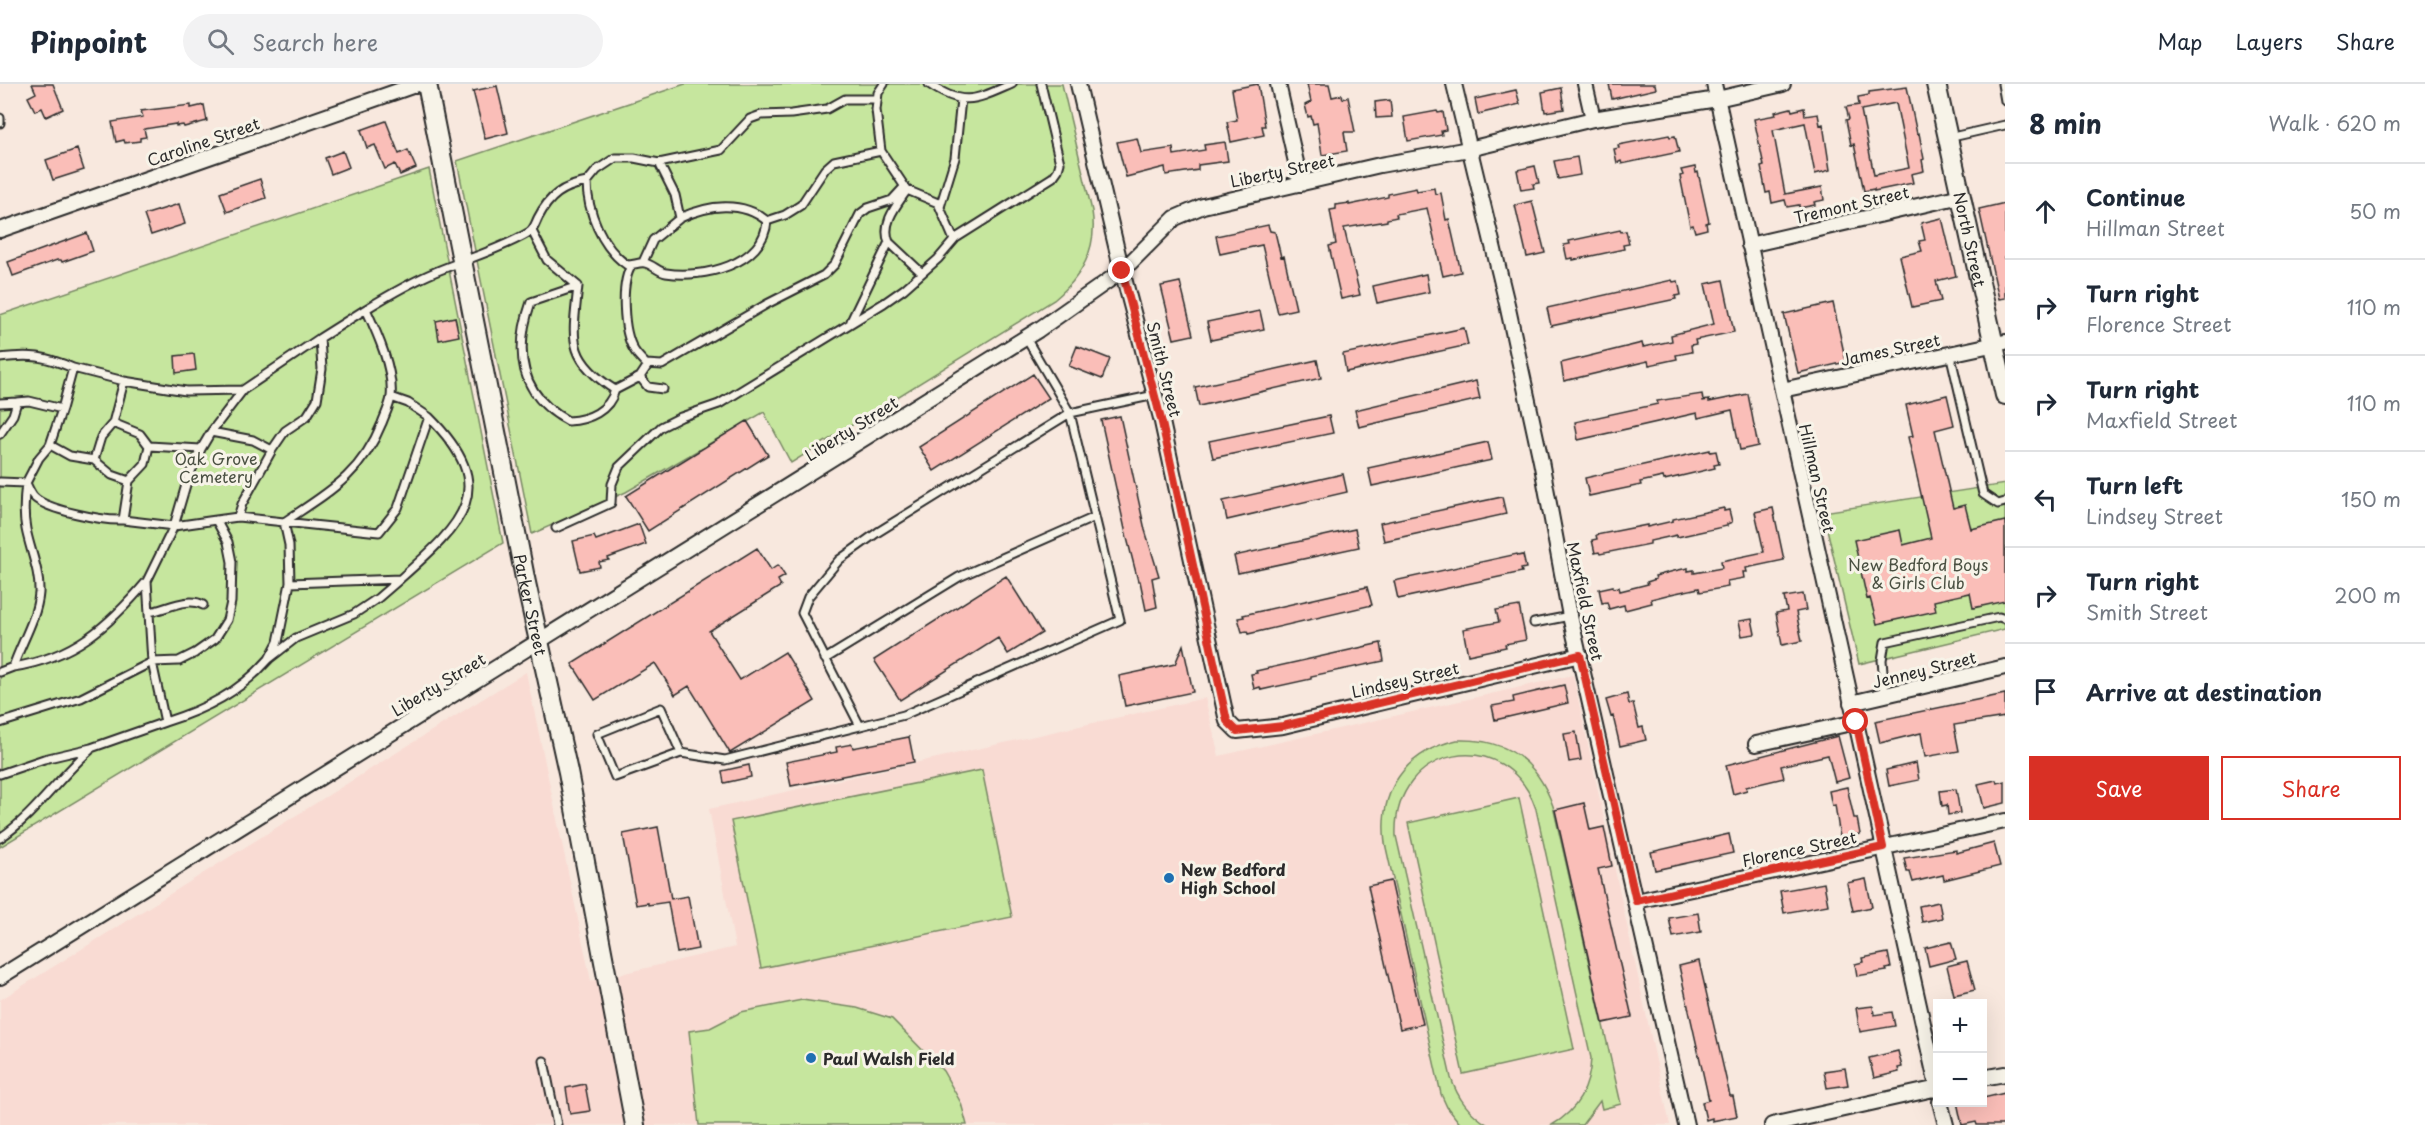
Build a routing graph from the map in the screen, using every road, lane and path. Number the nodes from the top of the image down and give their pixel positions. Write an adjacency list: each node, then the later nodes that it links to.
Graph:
1 (418, 84): 32 (street, Caroline Street)
2 (427, 84): 37 (main road, Parker Street)
3 (884, 84): 15 (lane)
4 (929, 84): 16 (lane)
5 (1012, 84): 16 (lane)
6 (1041, 84): 34 (lane)
7 (1078, 84): 40 (street, Smith Street)
8 (1278, 84): 26 (street)
9 (1454, 84): 22 (street, Maxfield Street)
10 (1585, 84): 19 (street)
11 (1714, 84): 17 (street, Hillman Street)
12 (1783, 84): 17 (street, Liberty Street)
13 (1936, 84): 21 (main road, North Street)
14 (2002, 84): 18 (lane)
15 (877, 99): 23 (lane); 24 (lane)
16 (961, 99): 29 (lane)
17 (1717, 99): 19 (street, Liberty Street); 36 (street, Hillman Street)
18 (2005, 101)
19 (1593, 119): 22 (street, Liberty Street)
20 (2005, 125): 21 (lane)
21 (1948, 138): 28 (main road, North Street)
22 (1469, 149): 26 (street, Liberty Street); 90 (street, Maxfield Street)
23 (881, 151): 27 (lane); 31 (lane)
24 (659, 163): 25 (lane); 30 (lane)
25 (587, 182): 33 (lane); 39 (lane)
26 (1301, 184): 40 (street, Liberty Street)
27 (906, 188): 29 (lane); 35 (lane); 50 (lane)
28 (1961, 196): 36 (street, Tremont Street); 47 (main road, North Street)
29 (940, 207): 34 (lane)
30 (680, 218): 31 (lane); 38 (lane)
31 (767, 221): 38 (lane)
32 (0, 230)
33 (532, 231): 37 (lane); 42 (lane)
34 (954, 240): 41 (lane)
35 (889, 242): 41 (lane); 44 (lane)
36 (1749, 245): 57 (street, Hillman Street)
37 (462, 261): 43 (lane); 93 (main road, Parker Street)
38 (643, 262): 39 (lane)
39 (632, 265): 50 (lane)
40 (1122, 271): 46 (street, Liberty Street); 58 (street, Smith Street)
41 (922, 273): 44 (lane)
42 (578, 286): 56 (lane); 56 (lane)
43 (366, 309): 45 (lane); 60 (lane)
44 (850, 323): 84 (lane)
45 (320, 338): 55 (lane); 72 (lane)
46 (1026, 338): 64 (lane); 93 (street, Liberty Street)
47 (1999, 343): 48 (street, James Street); 59 (main road, North Street)
48 (1950, 353): 57 (street, James Street); 77 (lane)
49 (0, 358): 51 (lane)
50 (648, 365): 52 (lane)
51 (73, 368): 53 (lane); 63 (lane)
52 (640, 377): 54 (lane); 56 (lane)
53 (124, 381): 55 (lane); 66 (lane)
54 (663, 389)
55 (243, 390): 67 (lane)
56 (615, 390)
57 (1782, 390): 102 (street, Hillman Street)
58 (1155, 394): 64 (lane); 107 (street, Smith Street)
59 (2005, 395)
60 (391, 397): 65 (lane); 82 (lane)
61 (16, 402): 62 (lane); 63 (lane); 68 (lane)
62 (0, 403)
63 (62, 409): 69 (lane)
64 (1070, 413): 79 (lane); 96 (lane)
65 (429, 417): 82 (lane); 85 (lane)
66 (113, 423): 70 (lane); 73 (lane)
67 (211, 432): 71 (lane); 72 (lane)
68 (0, 434)
69 (50, 445): 73 (lane); 76 (lane)
70 (149, 446): 71 (lane); 74 (lane)
71 (201, 449): 83 (lane)
72 (272, 450): 78 (lane)
73 (94, 460): 74 (lane)
74 (129, 481): 80 (lane)
75 (0, 482): 76 (lane)
76 (26, 483): 80 (lane); 98 (lane)
77 (2005, 502)
78 (238, 517): 81 (lane); 82 (lane)
79 (1095, 517): 96 (lane); 106 (lane)
80 (123, 520): 83 (lane)
81 (216, 520): 83 (lane); 97 (lane)
82 (284, 522): 87 (lane)
83 (174, 526): 86 (lane)
84 (556, 528)
85 (400, 579): 87 (lane); 95 (lane)
86 (147, 581): 89 (lane); 98 (lane)
87 (290, 583): 95 (lane)
88 (203, 605): 89 (lane)
89 (149, 612): 97 (lane)
90 (1570, 616): 92 (lane); 94 (street, Maxfield Street)
91 (2005, 620): 101 (lane)
92 (1534, 623)
93 (540, 641): 116 (street, Liberty Street); 124 (main road, Parker Street)
94 (1580, 655): 107 (street, Lindsey Street); 115 (street, Maxfield Street)
95 (269, 659): 105 (lane)
96 (825, 659): 106 (lane)
97 (152, 662): 104 (lane); 105 (lane)
98 (13, 667): 100 (lane)
99 (2005, 667): 101 (street, Jenney Street)
100 (0, 672)
101 (1885, 696): 102 (street, Jenney Street)
102 (1851, 703): 103 (street, Hillman Street)
103 (1856, 722): 108 (street); 114 (street, Hillman Street)
104 (0, 723)
105 (165, 723): 109 (lane)
106 (860, 726): 110 (lane)
107 (1237, 731)
108 (1756, 744)
109 (92, 748): 111 (lane); 113 (lane)
110 (681, 753): 110 (lane)
111 (0, 774)
112 (2005, 821): 114 (street, Florence Street)
113 (0, 838)
114 (1883, 847): 115 (street, Florence Street); 118 (street, Hillman Street)
115 (1636, 901): 125 (street, Maxfield Street)
116 (0, 977)
117 (544, 1061): 123 (lane)
118 (1933, 1071)
119 (2005, 1074): 120 (street)
120 (1987, 1077)
121 (1933, 1090): 126 (street)
122 (1941, 1107): 127 (street)
123 (557, 1125)
124 (635, 1125)
125 (1686, 1125)
126 (1772, 1125)
127 (1946, 1125)

